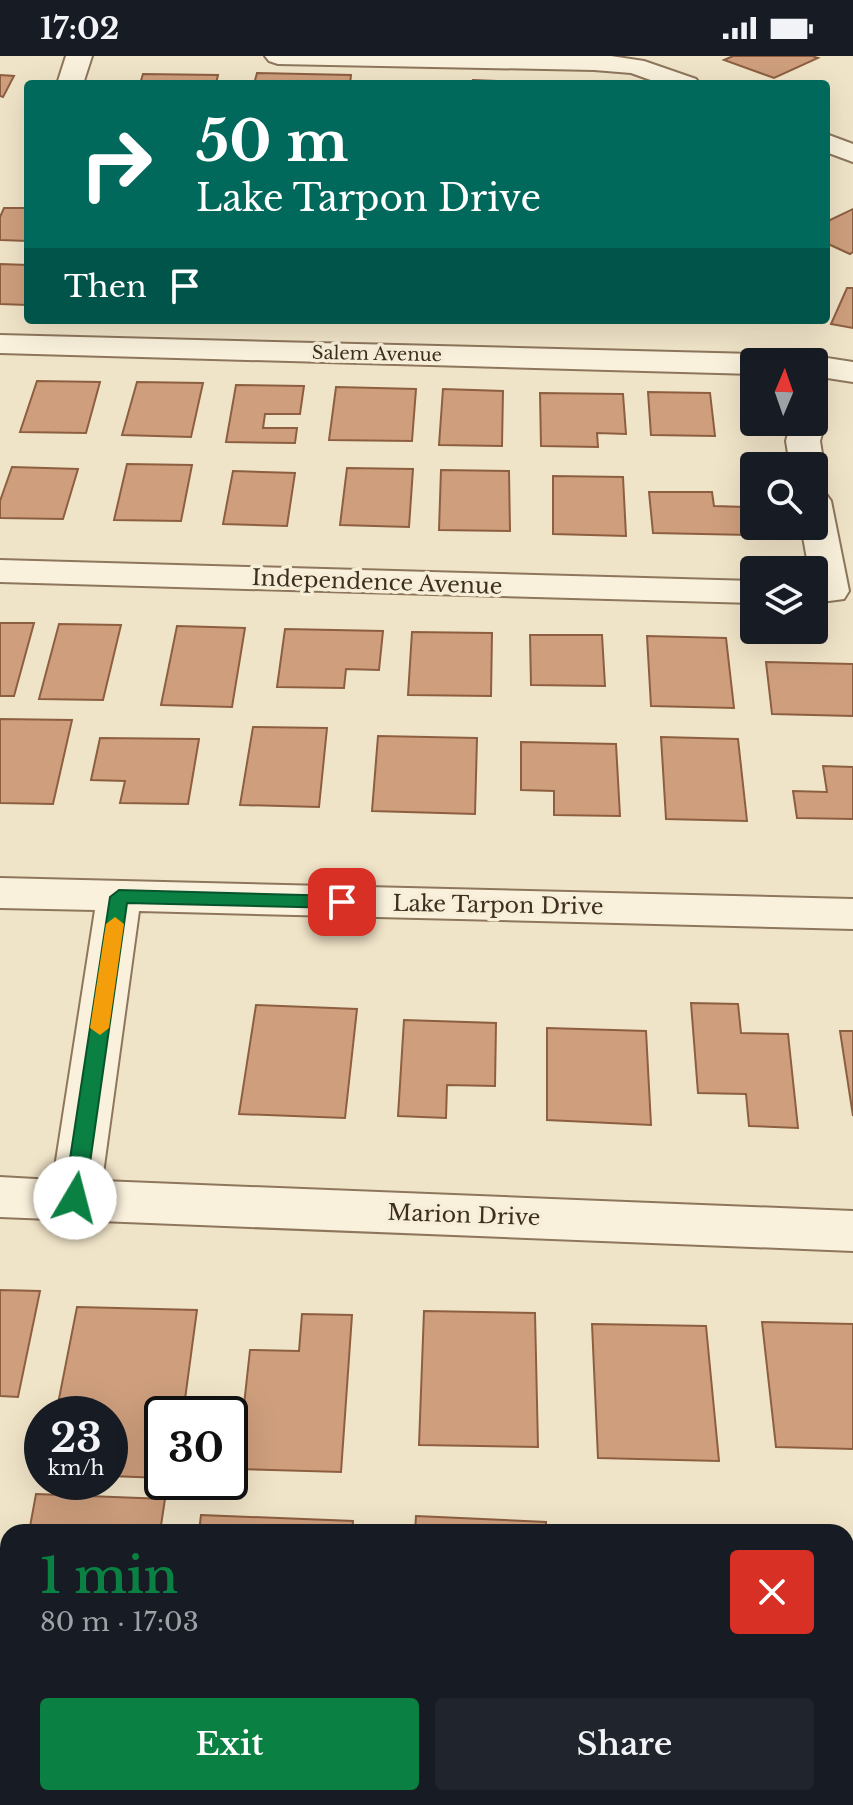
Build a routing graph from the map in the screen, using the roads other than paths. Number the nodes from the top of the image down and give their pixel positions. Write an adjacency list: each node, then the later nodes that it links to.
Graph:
1 (79, 56): 4 (street)
2 (278, 56): 3 (street)
3 (404, 58): 5 (street); 6 (street)
4 (71, 80)
5 (402, 80)
6 (675, 80)
7 (0, 344): 8 (street, Salem Avenue)
8 (740, 364)
9 (0, 571): 10 (street, Independence Avenue)
10 (740, 592)
11 (0, 893): 12 (street, Lake Tarpon Drive)
12 (119, 897): 13 (street, Lake Tarpon Drive); 15 (street)
13 (853, 914)
14 (0, 1197): 15 (street, Marion Drive)
15 (75, 1198): 16 (street, Marion Drive)
16 (853, 1231)

